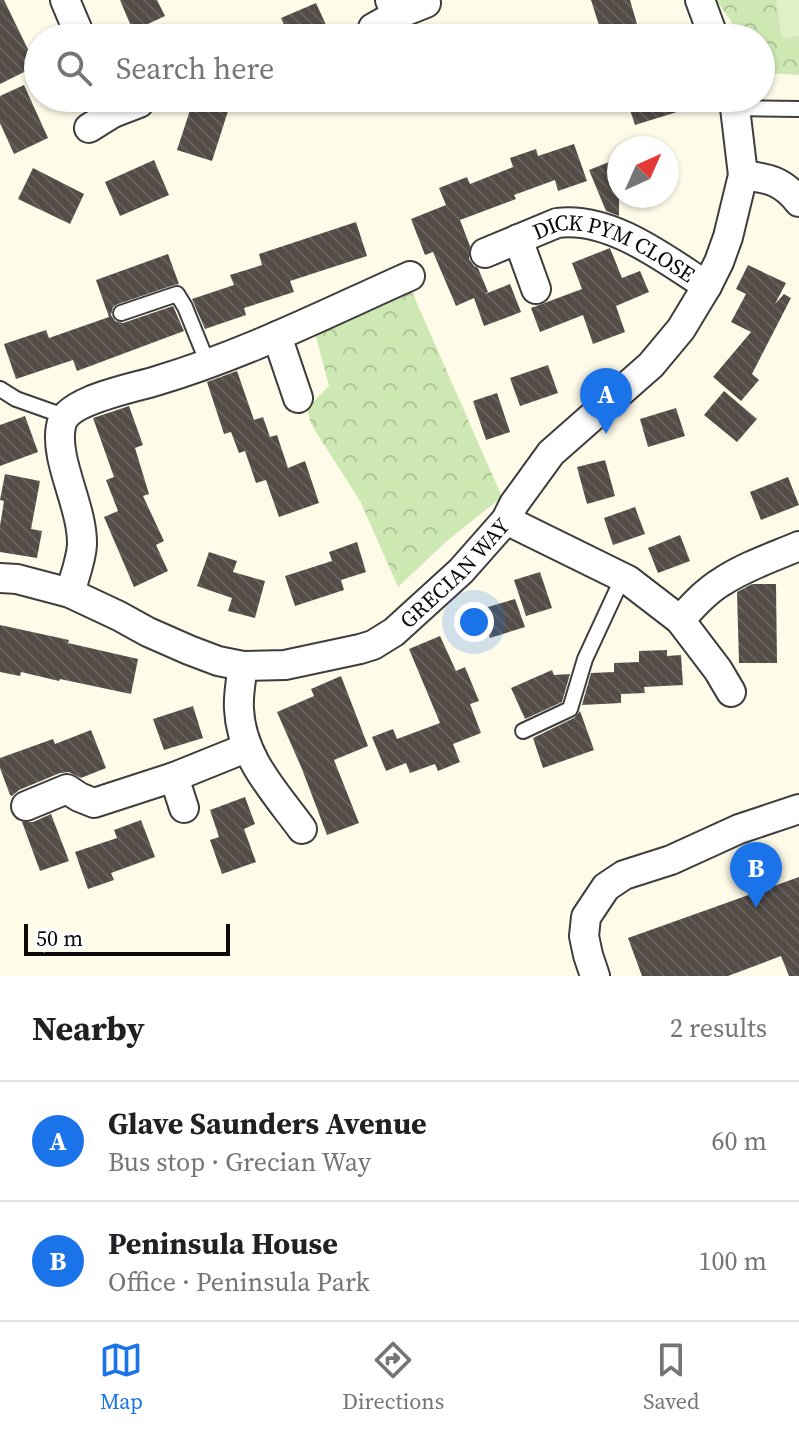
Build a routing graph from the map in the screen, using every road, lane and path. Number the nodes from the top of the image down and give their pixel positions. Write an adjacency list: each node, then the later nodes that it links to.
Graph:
1 (65, 0): 5 (street)
2 (700, 0): 6 (street)
3 (426, 3): 4 (street)
4 (386, 15)
5 (75, 24)
6 (709, 24)
7 (775, 107): 8 (lane)
8 (799, 109)
9 (735, 112): 10 (street)
10 (743, 175): 11 (street); 15 (street, GRECIAN WAY)
11 (799, 202)
12 (518, 239): 13 (street, DICK PYM CLOSE); 15 (street, DICK PYM CLOSE); 16 (street, DICK PYM CLOSE)
13 (485, 253)
14 (410, 276): 18 (street)
15 (707, 286): 23 (street, GRECIAN WAY)
16 (536, 289)
17 (121, 313): 19 (lane)
18 (277, 336): 19 (street); 21 (street)
19 (208, 364): 22 (street)
20 (0, 389): 22 (lane)
21 (298, 398)
22 (64, 416): 27 (street)
23 (506, 520): 25 (street); 29 (street, GRECIAN WAY)
24 (799, 546): 28 (street)
25 (623, 577): 28 (street); 31 (lane)
26 (0, 578): 27 (street, GRECIAN WAY)
27 (70, 593): 29 (street, GRECIAN WAY)
28 (680, 620): 30 (street)
29 (243, 666): 32 (street)
30 (731, 692)
31 (523, 731)
32 (246, 748): 33 (street); 37 (street)
33 (174, 777): 34 (street); 35 (street)
34 (26, 806)
35 (184, 808)
36 (799, 809): 38 (street)
37 (302, 829)
38 (595, 976)

